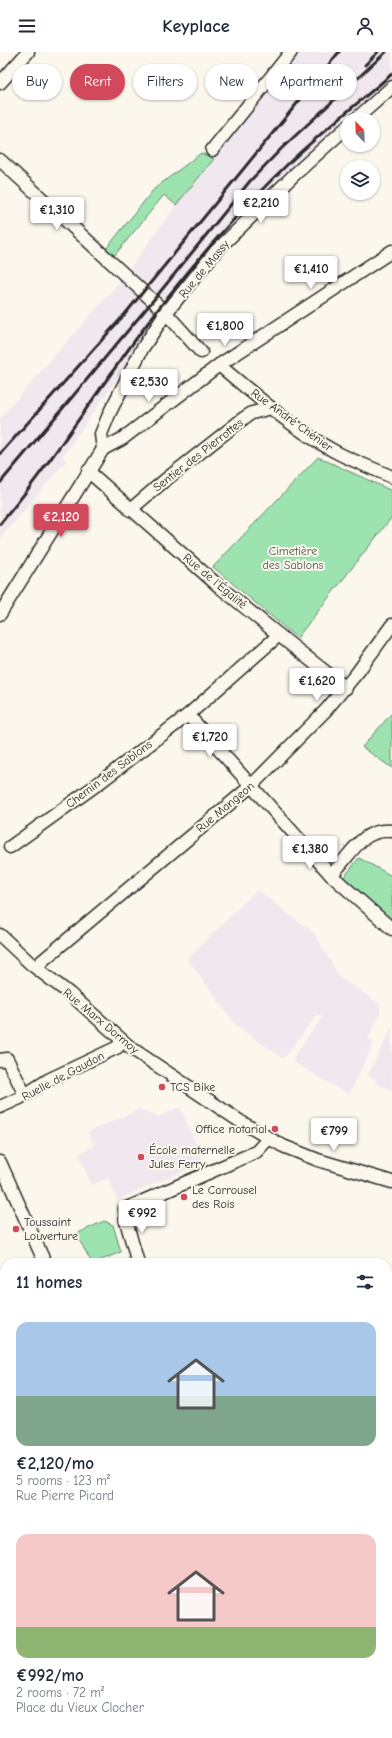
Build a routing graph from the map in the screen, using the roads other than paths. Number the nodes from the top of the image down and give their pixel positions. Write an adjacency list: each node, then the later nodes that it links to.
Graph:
1 (28, 52): 3 (street)
2 (291, 52): 7 (street)
3 (0, 83)
4 (392, 87): 5 (street)
5 (364, 112)
6 (340, 133): 10 (street, Rue de Massy)
7 (212, 150)
8 (0, 160): 10 (street)
9 (392, 252): 12 (street)
10 (166, 313): 11 (street); 14 (street, Rue de Massy)
11 (201, 352)
12 (219, 365): 13 (street, Rue André Chénier); 14 (street)
13 (271, 408): 16 (street, Rue André Chénier); 17 (street, Sentier des Pierrottes)
14 (103, 449): 15 (street)
15 (88, 472): 17 (street, Rue de l'Égalité); 18 (street)
16 (392, 477)
17 (130, 510): 20 (street, Rue de l'Égalité)
18 (0, 614)
19 (392, 625): 21 (street, Rue Mangeon)
20 (279, 635): 21 (street, Rue de l'Égalité); 22 (street, Chemin des Sablons)
21 (346, 688): 23 (street, Rue Mangeon)
22 (188, 715): 23 (street); 25 (street, Chemin des Sablons)
23 (251, 786): 26 (street); 29 (street, Rue Mangeon)
24 (392, 830): 26 (street)
25 (10, 847)
26 (331, 875): 27 (street)
27 (392, 929)
28 (0, 935): 29 (street, Rue Marx Dormoy)
29 (37, 968): 30 (street, Rue Marx Dormoy)
30 (121, 1040): 32 (street, Ruelle de Gaudon); 34 (street, Rue Marx Dormoy)
31 (0, 1060): 32 (street)
32 (24, 1095): 33 (street, Ruelle de Gaudon)
33 (0, 1107)
34 (269, 1138): 36 (street, Rue Marx Dormoy); 38 (street)
35 (0, 1162): 37 (street)
36 (392, 1182)
37 (43, 1258)
38 (137, 1258)

